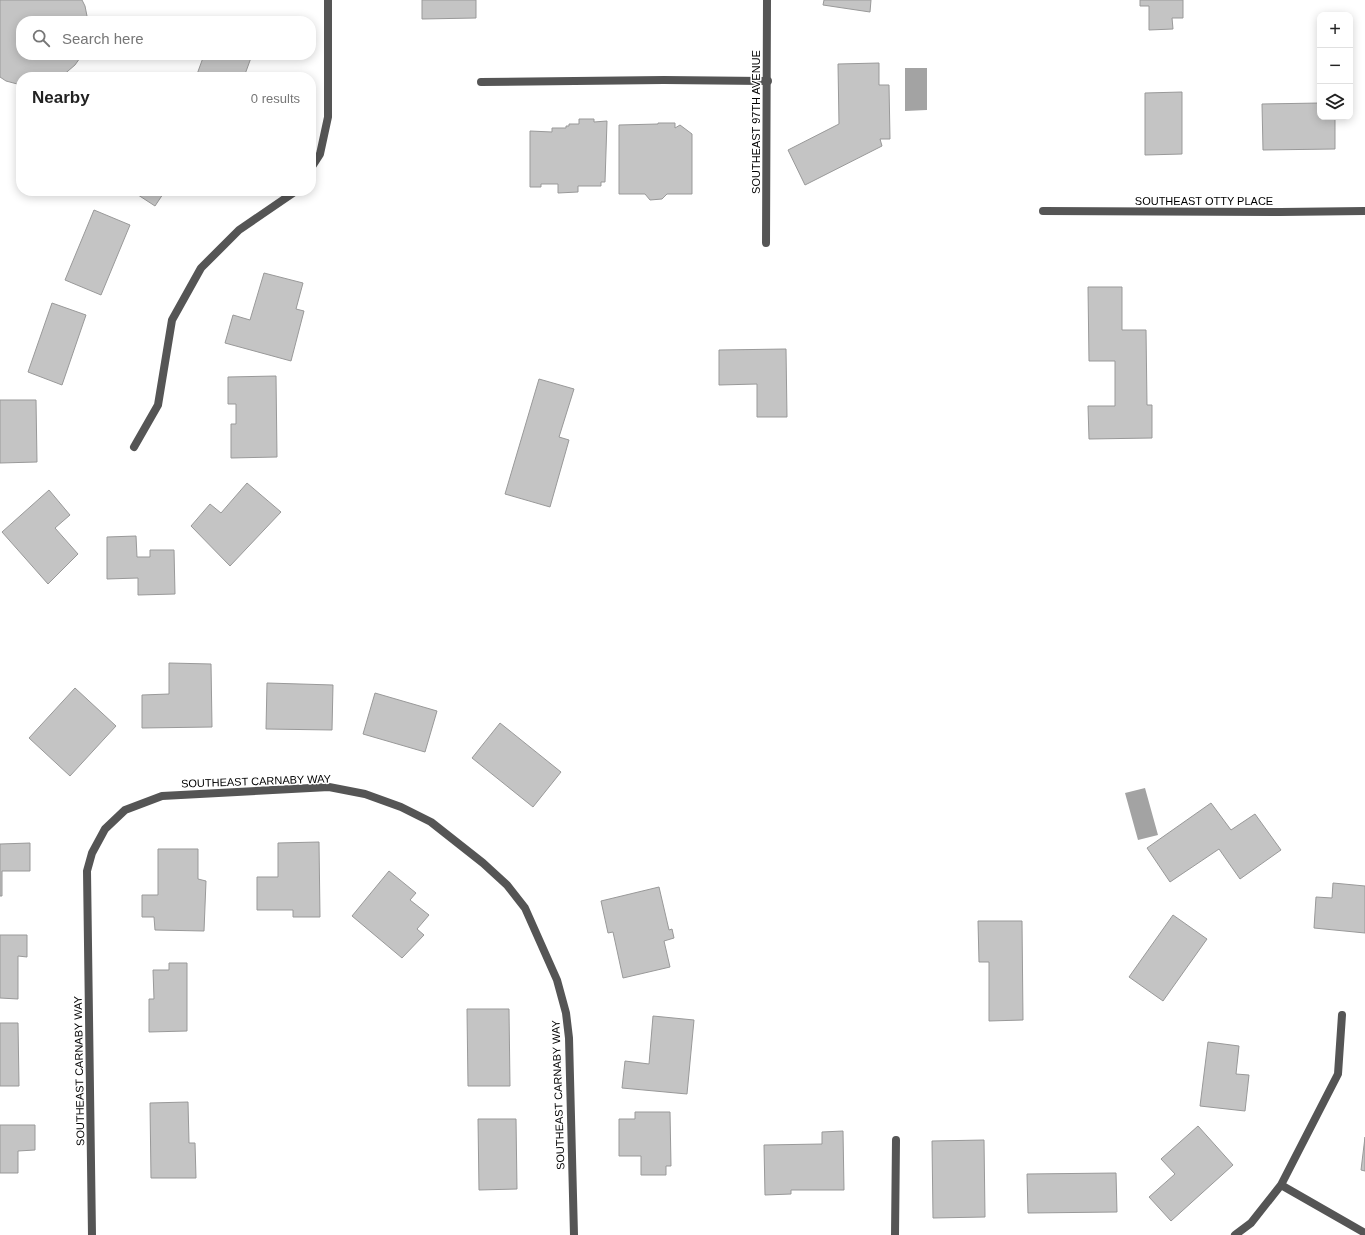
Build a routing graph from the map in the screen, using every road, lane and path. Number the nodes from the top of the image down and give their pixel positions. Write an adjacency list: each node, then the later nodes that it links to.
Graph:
1 (328, 0): 5 (street)
2 (767, 0): 3 (street, SOUTHEAST 97TH AVENUE)
3 (768, 81): 4 (street); 9 (street, SOUTHEAST 97TH AVENUE)
4 (481, 82)
5 (316, 160)
6 (289, 196): 10 (street)
7 (1043, 211): 8 (street, SOUTHEAST OTTY PLACE)
8 (1365, 211)
9 (766, 243)
10 (134, 447)
11 (1342, 1015): 13 (street)
12 (896, 1140): 17 (street)
13 (1281, 1184): 14 (street); 18 (street)
14 (1365, 1233)
15 (92, 1235): 16 (street, SOUTHEAST CARNABY WAY)
16 (574, 1235)
17 (895, 1235)
18 (1235, 1235)

